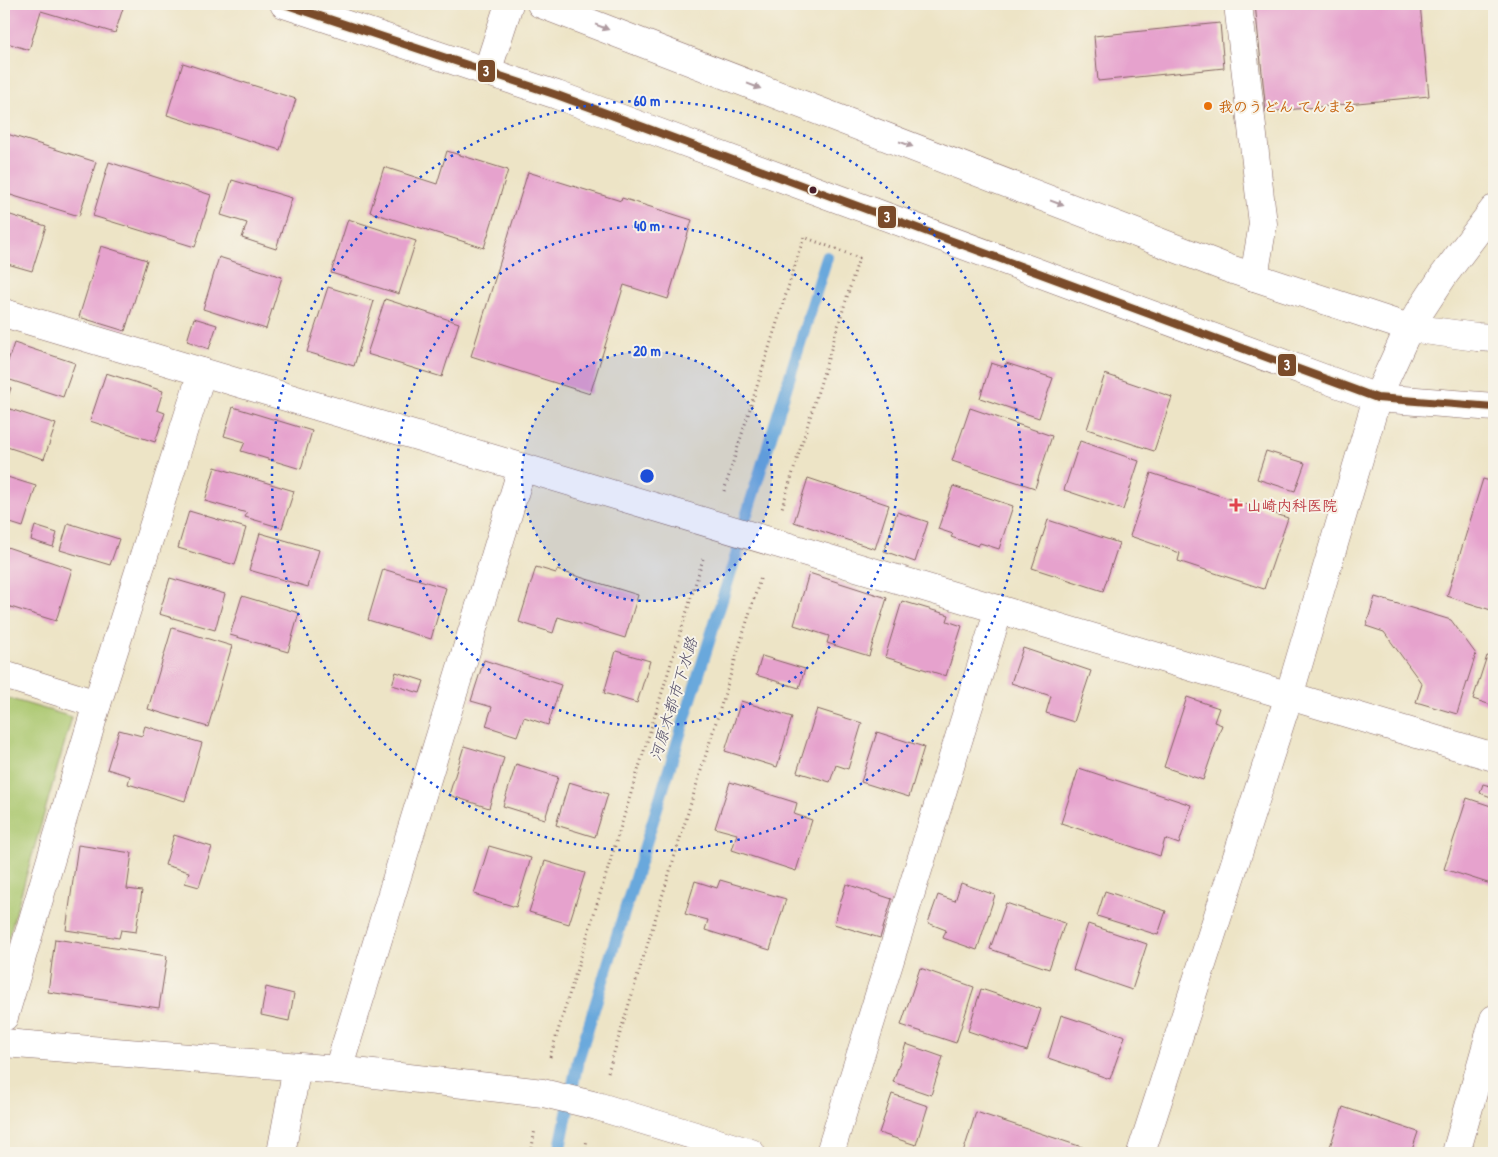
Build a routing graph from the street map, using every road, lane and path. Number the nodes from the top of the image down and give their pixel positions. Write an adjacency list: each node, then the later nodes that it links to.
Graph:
1 (284, 4): 5 (street)
2 (509, 4): 5 (street)
3 (540, 4): 7 (street, one-way to 7)
4 (1238, 4): 7 (street)
5 (488, 72): 12 (street)
6 (1494, 209): 9 (street)
7 (1254, 277): 9 (street)
8 (4, 313): 11 (street)
9 (1409, 328): 10 (street); 12 (street)
10 (1494, 338)
11 (202, 372): 14 (street); 20 (street)
12 (1377, 398): 13 (street); 19 (street)
13 (1494, 407)
14 (522, 468): 15 (street); 26 (street)
15 (713, 525): 16 (street); 16 (path); 28 (path)
16 (772, 542): 17 (street); 29 (path)
17 (999, 609): 19 (street); 34 (street)
18 (4, 676): 20 (street)
19 (1289, 696): 21 (street); 35 (street)
20 (97, 704): 22 (street)
21 (1494, 757)
22 (4, 1017)
23 (1494, 1019): 27 (street)
24 (4, 1043): 25 (street)
25 (297, 1067): 26 (street); 30 (street)
26 (338, 1070): 28 (street)
27 (1487, 1075): 36 (street)
28 (543, 1093): 29 (street); 31 (path)
29 (597, 1106): 32 (path); 33 (street)
30 (281, 1153)
31 (531, 1153)
32 (584, 1153)
33 (751, 1153)
34 (830, 1153)
35 (1141, 1153)
36 (1456, 1153)

